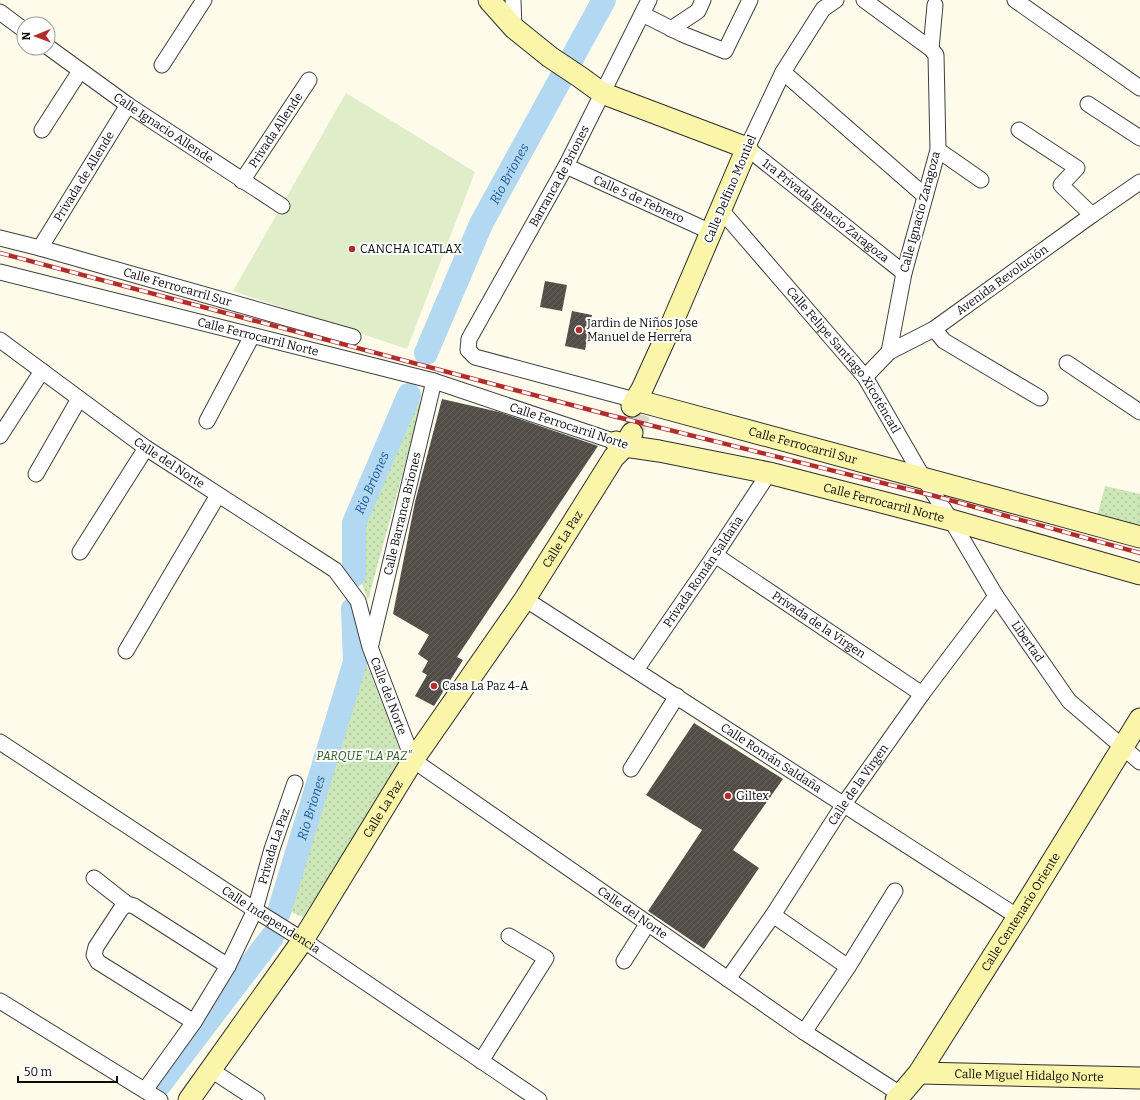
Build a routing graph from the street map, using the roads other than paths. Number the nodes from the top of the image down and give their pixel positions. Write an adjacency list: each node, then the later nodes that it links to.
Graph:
1 (204, 0): 18 (street)
2 (489, 0): 14 (main road)
3 (513, 0): 14 (street)
4 (649, 0): 12 (street, Barranca de Briones)
5 (703, 0): 15 (street)
6 (750, 0): 15 (street)
7 (836, 0): 20 (street, Calle Delfino Montiel)
8 (864, 0): 16 (street)
9 (1015, 0): 22 (street)
10 (935, 5): 16 (street)
11 (0, 12): 13 (street)
12 (642, 14): 15 (street); 23 (street, Barranca de Briones)
13 (16, 24)
14 (514, 28): 23 (main road)
15 (671, 29)
16 (931, 49): 30 (street, Calle Ignacio Zaragoza)
17 (56, 53): 19 (street, Calle Ignacio Allende)
18 (162, 65)
19 (80, 71): 25 (street, Calle Ignacio Allende); 26 (street)
20 (783, 72): 29 (street, Calle Delfino Montiel); 35 (street)
21 (309, 80): 32 (street, Privada Allende)
22 (1140, 88)
23 (602, 94): 29 (main road); 31 (street, Barranca de Briones)
24 (1088, 104): 28 (street)
25 (128, 106): 32 (street, Calle Ignacio Allende); 41 (street, Privada de Allende)
26 (42, 130)
27 (1019, 130): 38 (street)
28 (1140, 138)
29 (747, 148): 37 (main road, Calle Delfino Montiel); 43 (street, 1ra Privada Ignacio Zaragoza)
30 (938, 150): 33 (street); 35 (street, Calle Ignacio Zaragoza)
31 (566, 166): 39 (street, Calle 5 de Febrero); 48 (street, Barranca de Briones)
32 (242, 180): 36 (street, Calle Ignacio Allende)
33 (982, 180)
34 (1140, 182): 38 (street, Avenida Revolución)
35 (925, 196): 43 (street, Calle Ignacio Zaragoza)
36 (282, 206)
37 (721, 210): 39 (main road, Calle Delfino Montiel); 52 (street, Calle Felipe Santiago Xicoténcatl)
38 (1092, 215): 44 (street, Avenida Revolución)
39 (711, 232): 56 (main road, Calle Delfino Montiel)
40 (0, 238): 41 (street, Calle Ferrocarril Sur)
41 (40, 248): 46 (street, Calle Ferrocarril Sur)
42 (0, 272): 45 (street, Calle Ferrocarril Norte)
43 (904, 273): 49 (street, Calle Ignacio Zaragoza)
44 (934, 329): 49 (street, Avenida Revolución); 54 (street)
45 (252, 336): 53 (street, Calle Ferrocarril Norte); 58 (street)
46 (353, 337)
47 (0, 340): 51 (street, Calle del Norte)
48 (468, 350): 56 (street, Calle Ferrocarril Sur)
49 (890, 352): 52 (street, Avenida Revolución)
50 (1067, 363): 57 (street)
51 (42, 371): 55 (street, Calle del Norte); 59 (street)
52 (865, 377): 64 (street, Calle Felipe Santiago Xicoténcatl)
53 (434, 381): 60 (street, Calle Ferrocarril Norte); 73 (street, Calle Barranca Briones)
54 (1040, 398)
55 (79, 399): 61 (street, Calle del Norte); 63 (street)
56 (639, 401): 64 (main road, Calle Ferrocarril Sur)
57 (1140, 412)
58 (207, 421)
59 (0, 436)
60 (622, 441): 62 (main road, Calle Ferrocarril Norte); 72 (main road, Calle La Paz)
61 (146, 448): 65 (street, Calle del Norte); 68 (street)
62 (769, 473): 66 (main road, Calle Ferrocarril Norte); 69 (street, Privada Román Saldaña)
63 (36, 474)
64 (924, 479): 66 (street, Calle Felipe Santiago Xicoténcatl); 67 (main road, Calle Ferrocarril Sur)
65 (218, 495): 73 (street, Calle del Norte); 74 (street)
66 (951, 520): 70 (main road, Calle Ferrocarril Norte); 71 (street, Libertad)
67 (1140, 537)
68 (80, 552)
69 (715, 555): 75 (street, Privada Román Saldaña); 76 (street, Privada de la Virgen)
70 (1140, 574)
71 (996, 596): 76 (street, Calle de la Virgen); 80 (street, Libertad)
72 (525, 599): 75 (street, Calle Román Saldaña); 81 (main road, Calle La Paz)
73 (370, 647): 81 (street, Calle del Norte)
74 (126, 651)
75 (636, 670): 77 (street, Calle Román Saldaña)
76 (922, 694): 85 (street, Calle de la Virgen)
77 (677, 696): 83 (street); 85 (street, Calle Román Saldaña)
78 (1140, 719): 80 (main road, Calle Centenario Oriente)
79 (0, 742): 89 (street, Calle Independencia)
80 (1122, 747): 82 (street); 91 (main road, Calle Centenario Oriente)
81 (413, 760): 92 (street, Calle del Norte); 94 (main road, Calle La Paz)
82 (1140, 762)
83 (631, 769)
84 (295, 783): 89 (street, Privada La Paz)
85 (844, 804): 90 (street, Calle de la Virgen); 91 (street, Calle Román Saldaña)
86 (94, 878): 88 (street)
87 (894, 891): 97 (street)
88 (127, 904): 96 (street); 100 (street)
89 (255, 910): 94 (street, Calle Independencia); 96 (street)
90 (773, 915): 97 (street); 98 (street, Calle de la Virgen)
91 (1018, 917): 104 (main road, Calle Centenario Oriente)
92 (648, 923): 95 (street); 98 (street, Calle del Norte)
93 (509, 936): 102 (street)
94 (303, 940): 102 (street, Calle Independencia); 103 (main road, Calle La Paz)
95 (624, 961)
96 (228, 966): 100 (street)
97 (848, 968): 101 (street)
98 (728, 979): 101 (street, Calle del Norte)
99 (0, 1002): 106 (street)
100 (194, 1022): 106 (street)
101 (804, 1032): 107 (street, Calle del Norte)
102 (481, 1061): 111 (street, Calle Independencia)
103 (211, 1070): 109 (main road, Calle La Paz); 110 (street)
104 (919, 1073): 105 (main road, Calle Miguel Hidalgo Norte); 107 (main road, Calle Centenario Oriente)
105 (1140, 1078)
106 (145, 1090): 108 (street)
107 (898, 1097)
108 (160, 1100)
109 (189, 1100)
110 (257, 1100)
111 (539, 1100)

